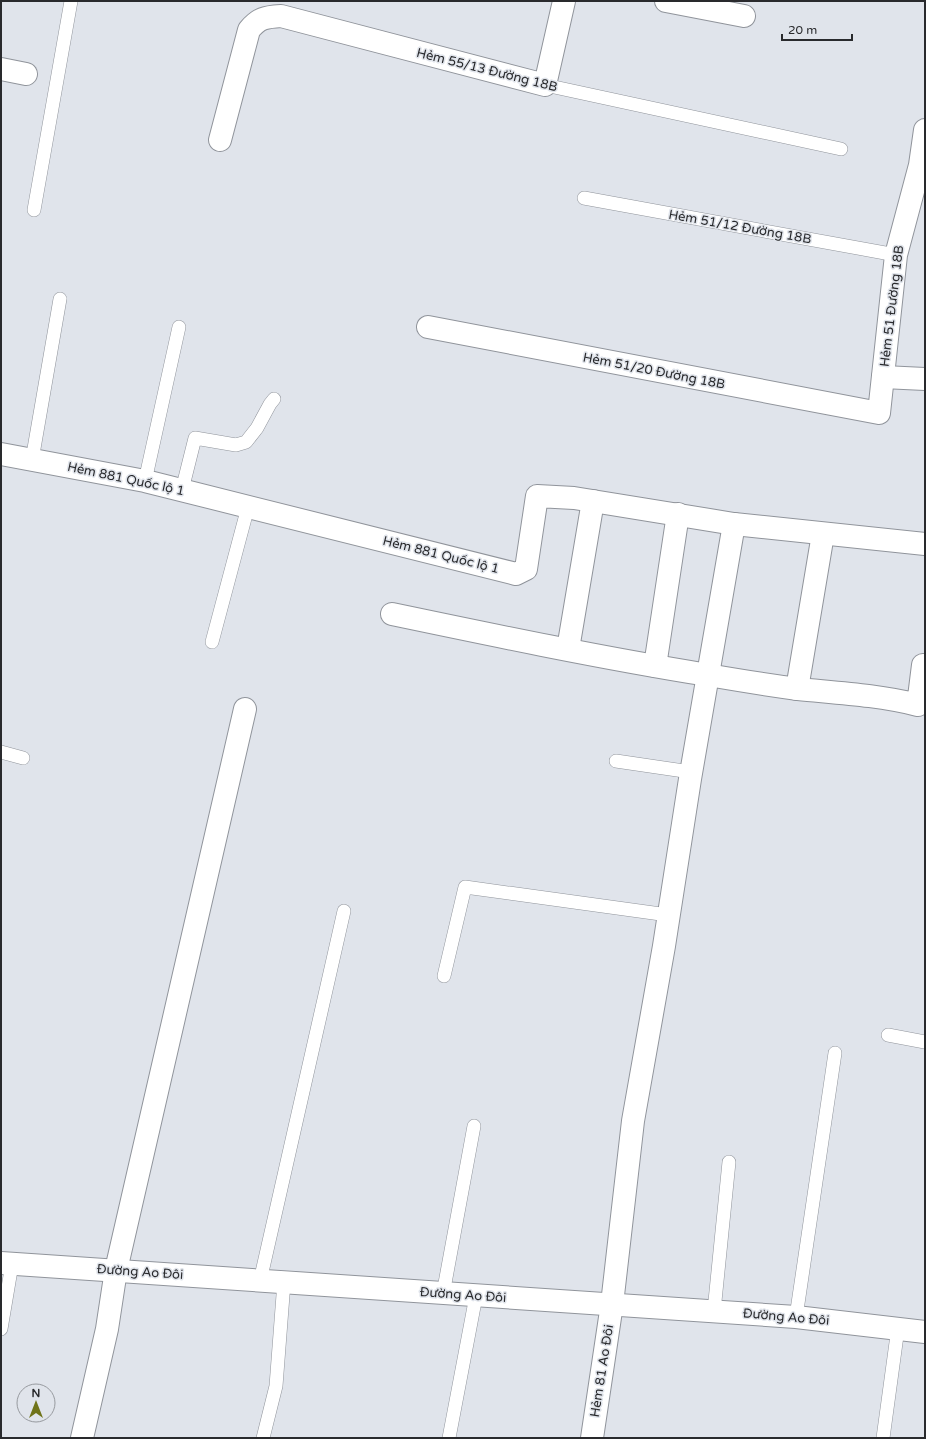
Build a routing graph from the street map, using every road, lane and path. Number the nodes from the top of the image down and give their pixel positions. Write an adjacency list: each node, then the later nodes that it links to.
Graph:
1 (71, 1): 13 (lane)
2 (564, 1): 7 (street)
3 (666, 1): 4 (street)
4 (744, 16)
5 (1, 69): 6 (street)
6 (26, 74)
7 (545, 85): 9 (street, Hẻm 55/13 Đường 18B); 10 (lane, Hẻm 55/13 Đường 18B)
8 (925, 130): 11 (street, Hẻm 51 Đường 18B)
9 (220, 140)
10 (841, 150)
11 (922, 165): 14 (street, Hẻm 51 Đường 18B)
12 (584, 198): 14 (lane, Hẻm 51/12 Đường 18B)
13 (34, 210)
14 (896, 255): 18 (street, Hẻm 51 Đường 18B)
15 (60, 299): 23 (lane)
16 (179, 327): 24 (lane)
17 (428, 327): 21 (street, Hẻm 51/20 Đường 18B)
18 (883, 377): 19 (street); 21 (street, Hẻm 51 Đường 18B)
19 (925, 379)
20 (274, 399): 25 (lane)
21 (879, 413)
22 (1, 454): 23 (street, Hẻm 881 Quốc lộ 1)
23 (32, 460): 24 (street, Hẻm 881 Quốc lộ 1)
24 (145, 481): 25 (street, Hẻm 881 Quốc lộ 1)
25 (182, 490): 27 (street, Hẻm 881 Quốc lộ 1)
26 (593, 501): 27 (street, Hẻm 881 Quốc lộ 1); 28 (street, Hẻm 881 Quốc lộ 1); 34 (street)
27 (248, 507): 33 (lane)
28 (678, 514): 29 (street, Hẻm 881 Quốc lộ 1); 36 (street)
29 (734, 524): 30 (street, Hẻm 881 Quốc lộ 1); 37 (street, Hẻm 81 Ao Đôi)
30 (823, 534): 31 (street); 38 (street)
31 (925, 544)
32 (392, 614): 34 (street)
33 (212, 642)
34 (568, 649): 36 (street)
35 (924, 665): 38 (street)
36 (655, 666): 37 (street)
37 (708, 675): 38 (street); 43 (street, Hẻm 81 Ao Đôi)
38 (797, 689)
39 (245, 709): 53 (street)
40 (1, 752): 41 (lane)
41 (23, 758)
42 (616, 761): 43 (lane)
43 (691, 772): 45 (street, Hẻm 81 Ao Đôi)
44 (344, 911): 54 (lane)
45 (668, 916): 46 (lane); 58 (street, Hẻm 81 Ao Đôi)
46 (444, 976)
47 (888, 1035): 48 (lane)
48 (925, 1042)
49 (835, 1053): 60 (lane)
50 (474, 1126): 56 (lane)
51 (729, 1162): 59 (lane)
52 (7, 1263): 53 (street, Đường Ao Đôi); 61 (lane)
53 (116, 1270): 54 (street, Đường Ao Đôi); 64 (street)
54 (260, 1281): 55 (street, Đường Ao Đôi)
55 (284, 1282): 56 (street, Đường Ao Đôi); 65 (lane)
56 (443, 1294): 57 (street, Đường Ao Đôi)
57 (476, 1296): 58 (street, Đường Ao Đôi); 66 (lane)
58 (612, 1304): 59 (street, Đường Ao Đôi); 67 (street, Hẻm 81 Ao Đôi)
59 (714, 1311): 60 (street, Đường Ao Đôi)
60 (796, 1317): 62 (street, Đường Ao Đôi)
61 (1, 1328)
62 (898, 1328): 63 (street, Đường Ao Đôi); 68 (lane)
63 (925, 1332)
64 (82, 1438)
65 (263, 1438)
66 (449, 1438)
67 (592, 1438)
68 (883, 1438)

